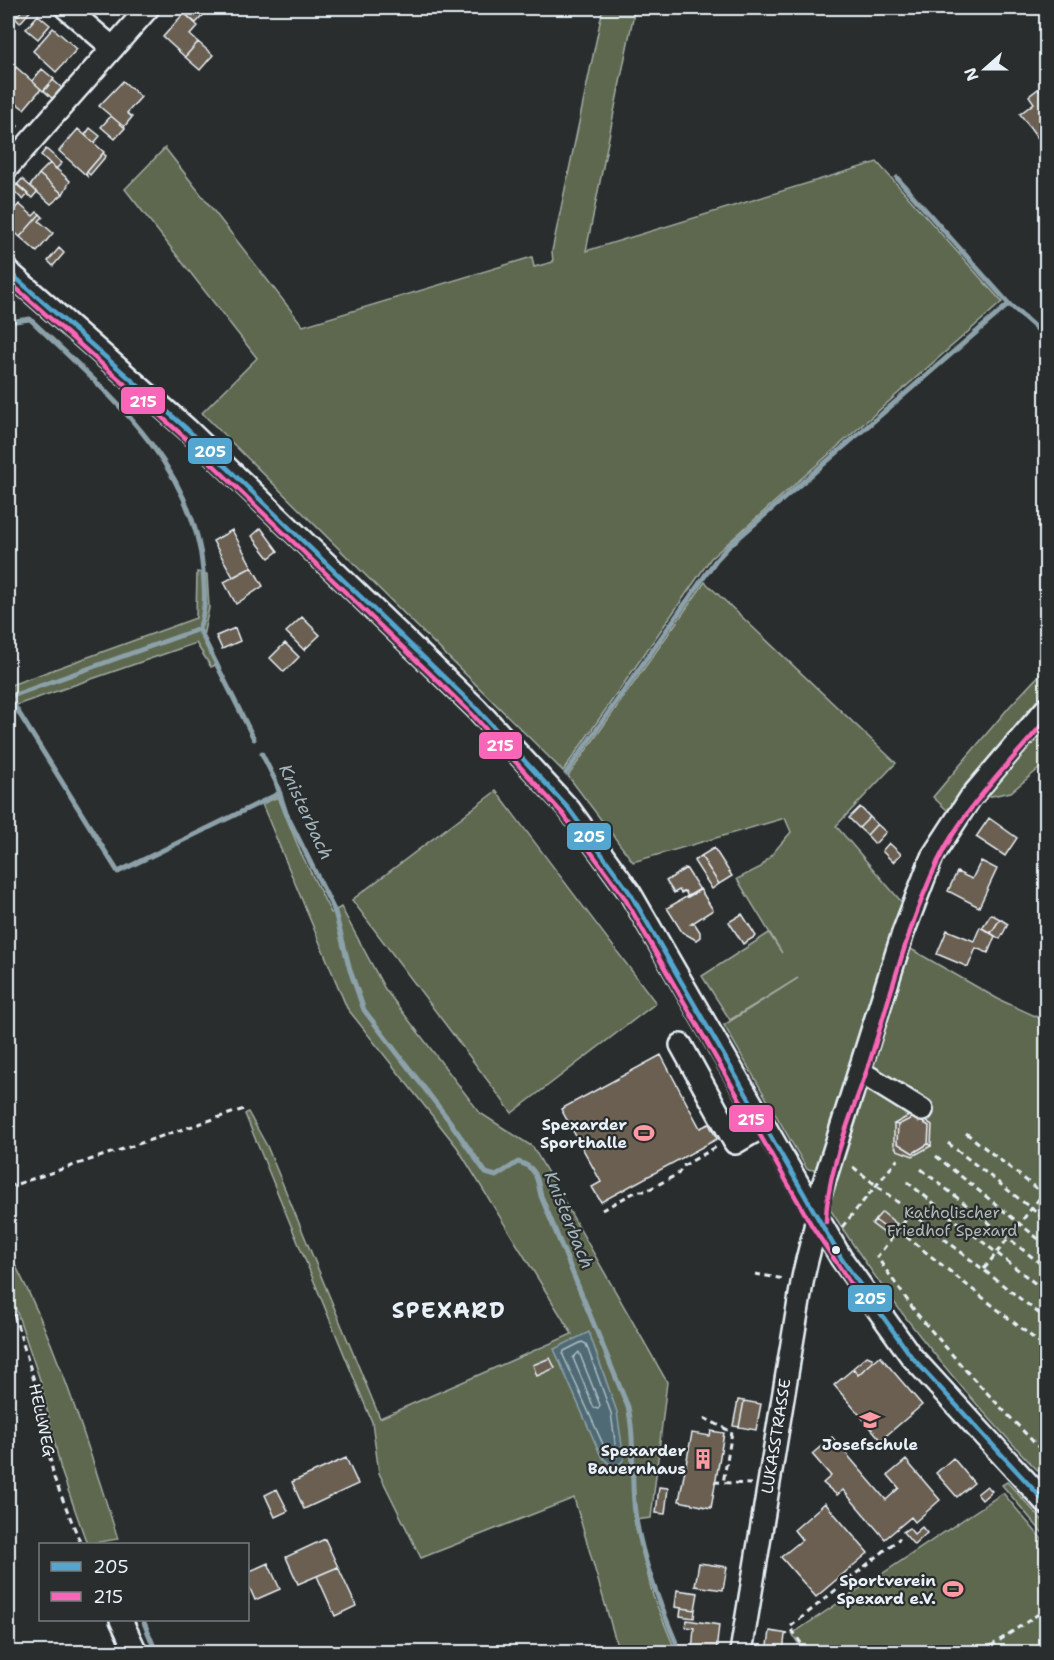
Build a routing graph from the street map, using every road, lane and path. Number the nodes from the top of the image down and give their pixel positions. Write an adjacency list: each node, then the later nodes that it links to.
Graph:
1 (66, 8): 3 (street)
2 (148, 8): 3 (street)
3 (112, 48): 4 (street)
4 (8, 167)
5 (8, 271): 11 (street)
6 (1047, 709): 8 (street, LUKASSTRASSE)
7 (681, 1045): 14 (street)
8 (859, 1071): 10 (street); 28 (street, LUKASSTRASSE)
9 (247, 1108): 21 (path)
10 (922, 1110)
11 (764, 1126): 14 (street); 28 (street)
12 (966, 1133): 23 (path)
13 (948, 1143): 24 (path)
14 (730, 1146): 25 (path)
15 (936, 1156): 29 (path)
16 (898, 1159): 20 (path)
17 (853, 1167): 20 (path)
18 (921, 1169): 32 (path)
19 (907, 1182): 34 (path)
20 (876, 1185): 26 (path); 30 (path)
21 (8, 1187)
22 (1047, 1190): 23 (path)
23 (1045, 1195): 24 (path)
24 (1032, 1208): 27 (path); 29 (path)
25 (602, 1210)
26 (912, 1212): 31 (path); 36 (path)
27 (1047, 1220)
28 (819, 1222): 48 (street); 54 (street, LUKASSTRASSE)
29 (1020, 1223): 32 (path); 33 (path)
30 (839, 1230)
31 (898, 1230): 42 (path); 44 (path)
32 (1009, 1238): 34 (path); 35 (path)
33 (1047, 1245)
34 (997, 1253): 36 (path); 39 (path)
35 (1047, 1268)
36 (984, 1269): 41 (path)
37 (755, 1274): 38 (path)
38 (782, 1279)
39 (1047, 1292)
40 (8, 1294): 50 (path, HELLWEG)
41 (1047, 1319)
42 (1047, 1348)
43 (704, 1418): 46 (path)
44 (1047, 1455)
45 (714, 1482): 46 (path)
46 (723, 1483): 47 (path)
47 (750, 1484)
48 (1047, 1503)
49 (900, 1538): 55 (path)
50 (80, 1543)
51 (1047, 1609): 56 (path)
52 (121, 1621): 53 (street)
53 (136, 1653)
54 (741, 1653)
55 (807, 1653)
56 (982, 1653)

